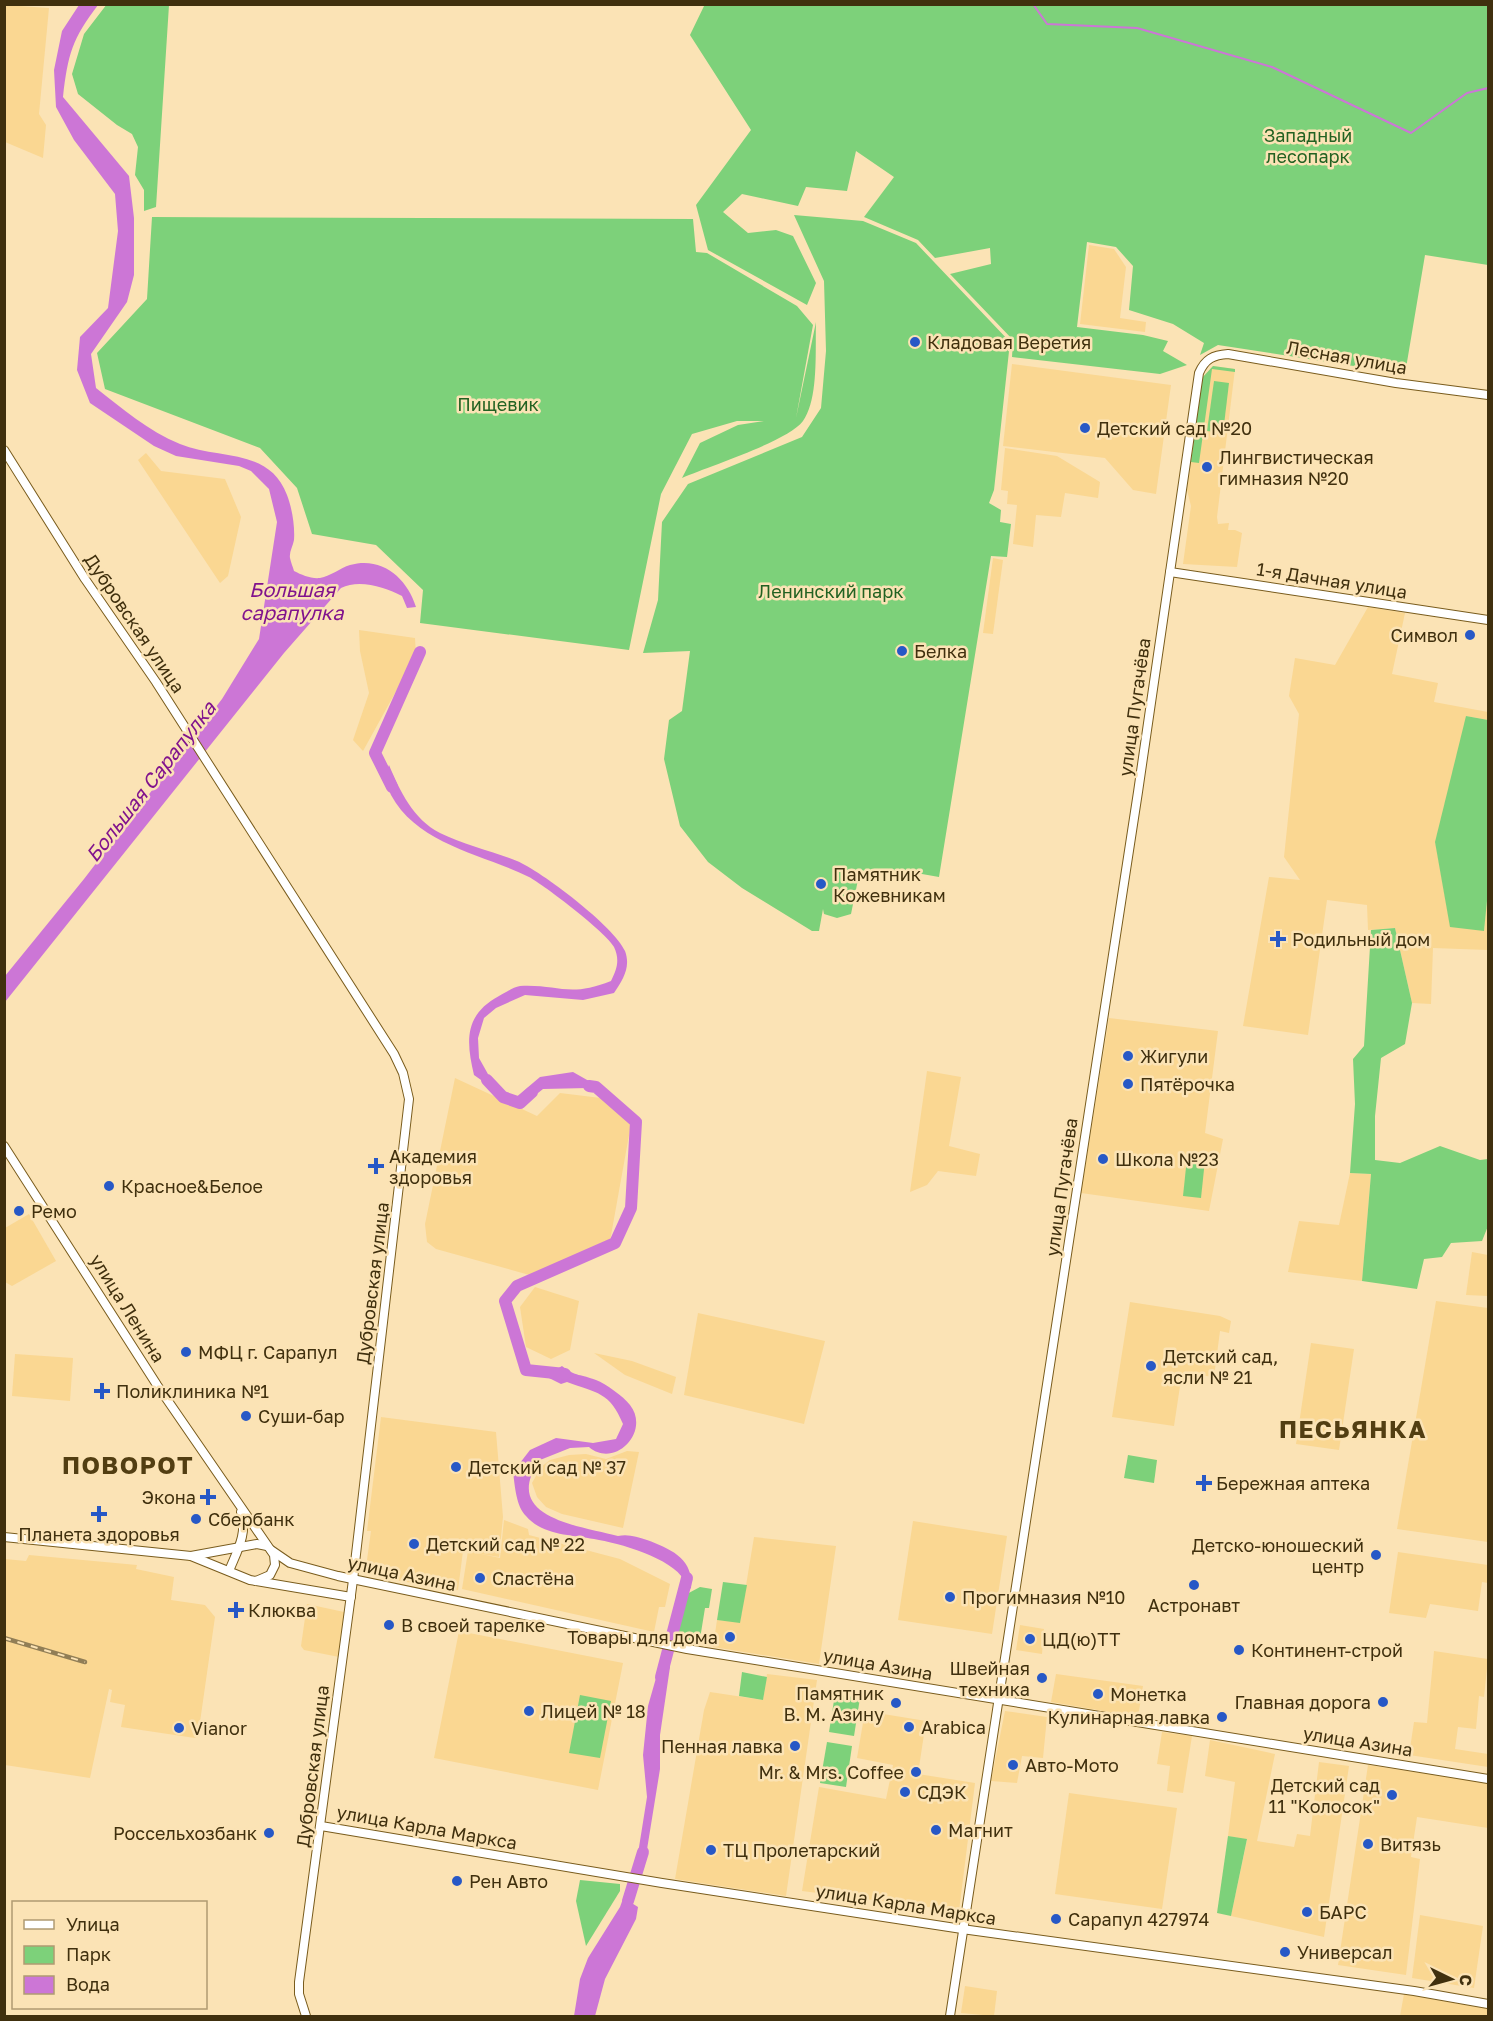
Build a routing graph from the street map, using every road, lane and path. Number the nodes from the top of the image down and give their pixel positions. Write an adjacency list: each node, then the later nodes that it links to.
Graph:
1 (1203, 363): 2 (main road, Лесная улица); 4 (main road, улица Пугачёва)
2 (1488, 395)
3 (4, 450): 15 (main road, Дубровская улица)
4 (1170, 572): 5 (main road, 1-я Дачная улица); 18 (main road, улица Пугачёва)
5 (1488, 620)
6 (4, 1146): 7 (main road, улица Ленина)
7 (226, 1486): 10 (main road, улица Ленина); 11 (main road, улица Ленина)
8 (4, 1537): 12 (main road)
9 (252, 1545): 10 (main road); 11 (main road); 14 (main road)
10 (239, 1547): 12 (main road); 13 (main road, улица Ленина)
11 (269, 1548): 15 (main road, улица Азина); 16 (main road)
12 (191, 1556): 13 (main road)
13 (228, 1570): 14 (main road)
14 (246, 1578): 16 (main road)
15 (354, 1580): 17 (main road, Дубровская улица); 18 (main road, улица Азина)
16 (256, 1581): 17 (main road, улица Азина)
17 (351, 1597): 20 (main road, Дубровская улица)
18 (998, 1701): 19 (main road, улица Азина); 21 (main road, улица Пугачёва)
19 (1488, 1779)
20 (321, 1826): 21 (main road, улица Карла Маркса); 23 (main road, Дубровская улица)
21 (962, 1929): 22 (main road, улица Карла Маркса); 24 (main road, улица Пугачёва)
22 (1488, 2004)
23 (306, 2016)
24 (950, 2016)

